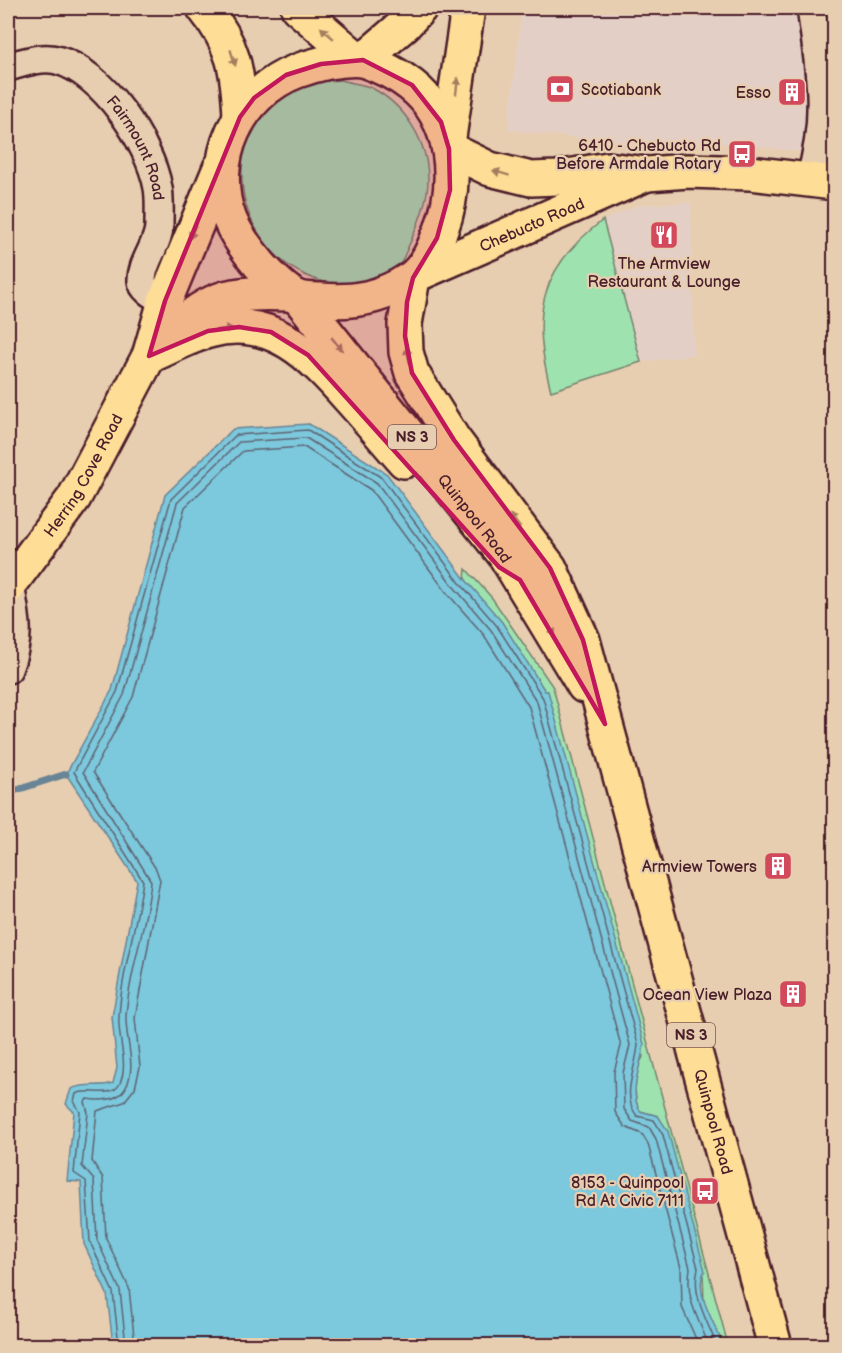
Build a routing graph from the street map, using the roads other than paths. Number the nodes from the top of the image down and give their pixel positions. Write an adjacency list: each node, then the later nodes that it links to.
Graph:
1 (204, 8): 8 (main road, one-way to 8)
2 (298, 8): 6 (main road, one-way to 2)
3 (420, 8): 6 (main road)
4 (468, 8): 9 (main road, one-way to 4)
5 (811, 8): 12 (street)
6 (360, 60): 8 (main road); 9 (main road)
7 (8, 67): 15 (street, Fairmount Road)
8 (240, 117): 10 (main road, Herring Cove Road)
9 (449, 147): 11 (main road, Chebucto Road, one-way to 9); 13 (main road)
10 (224, 158): 14 (main road, Quinpool Road); 15 (main road, Herring Cove Road, one-way to 15)
11 (647, 174): 12 (main road, Chebucto Road); 13 (main road, Chebucto Road)
12 (822, 182)
13 (416, 276): 14 (main road, Chebucto Road); 20 (main road, Quinpool Road / NS 3, one-way to 13)
14 (295, 296): 16 (main road, Herring Cove Road); 17 (main road, Quinpool Road / NS 3, one-way to 17)
15 (165, 301): 16 (main road, Herring Cove Road)
16 (149, 356): 17 (main road, one-way to 17); 18 (main road, Herring Cove Road)
17 (520, 580): 20 (main road, Quinpool Road / NS 3, one-way to 20)
18 (9, 586): 19 (street)
19 (8, 669)
20 (605, 724): 21 (main road, Quinpool Road / NS 3)
21 (776, 1346)

